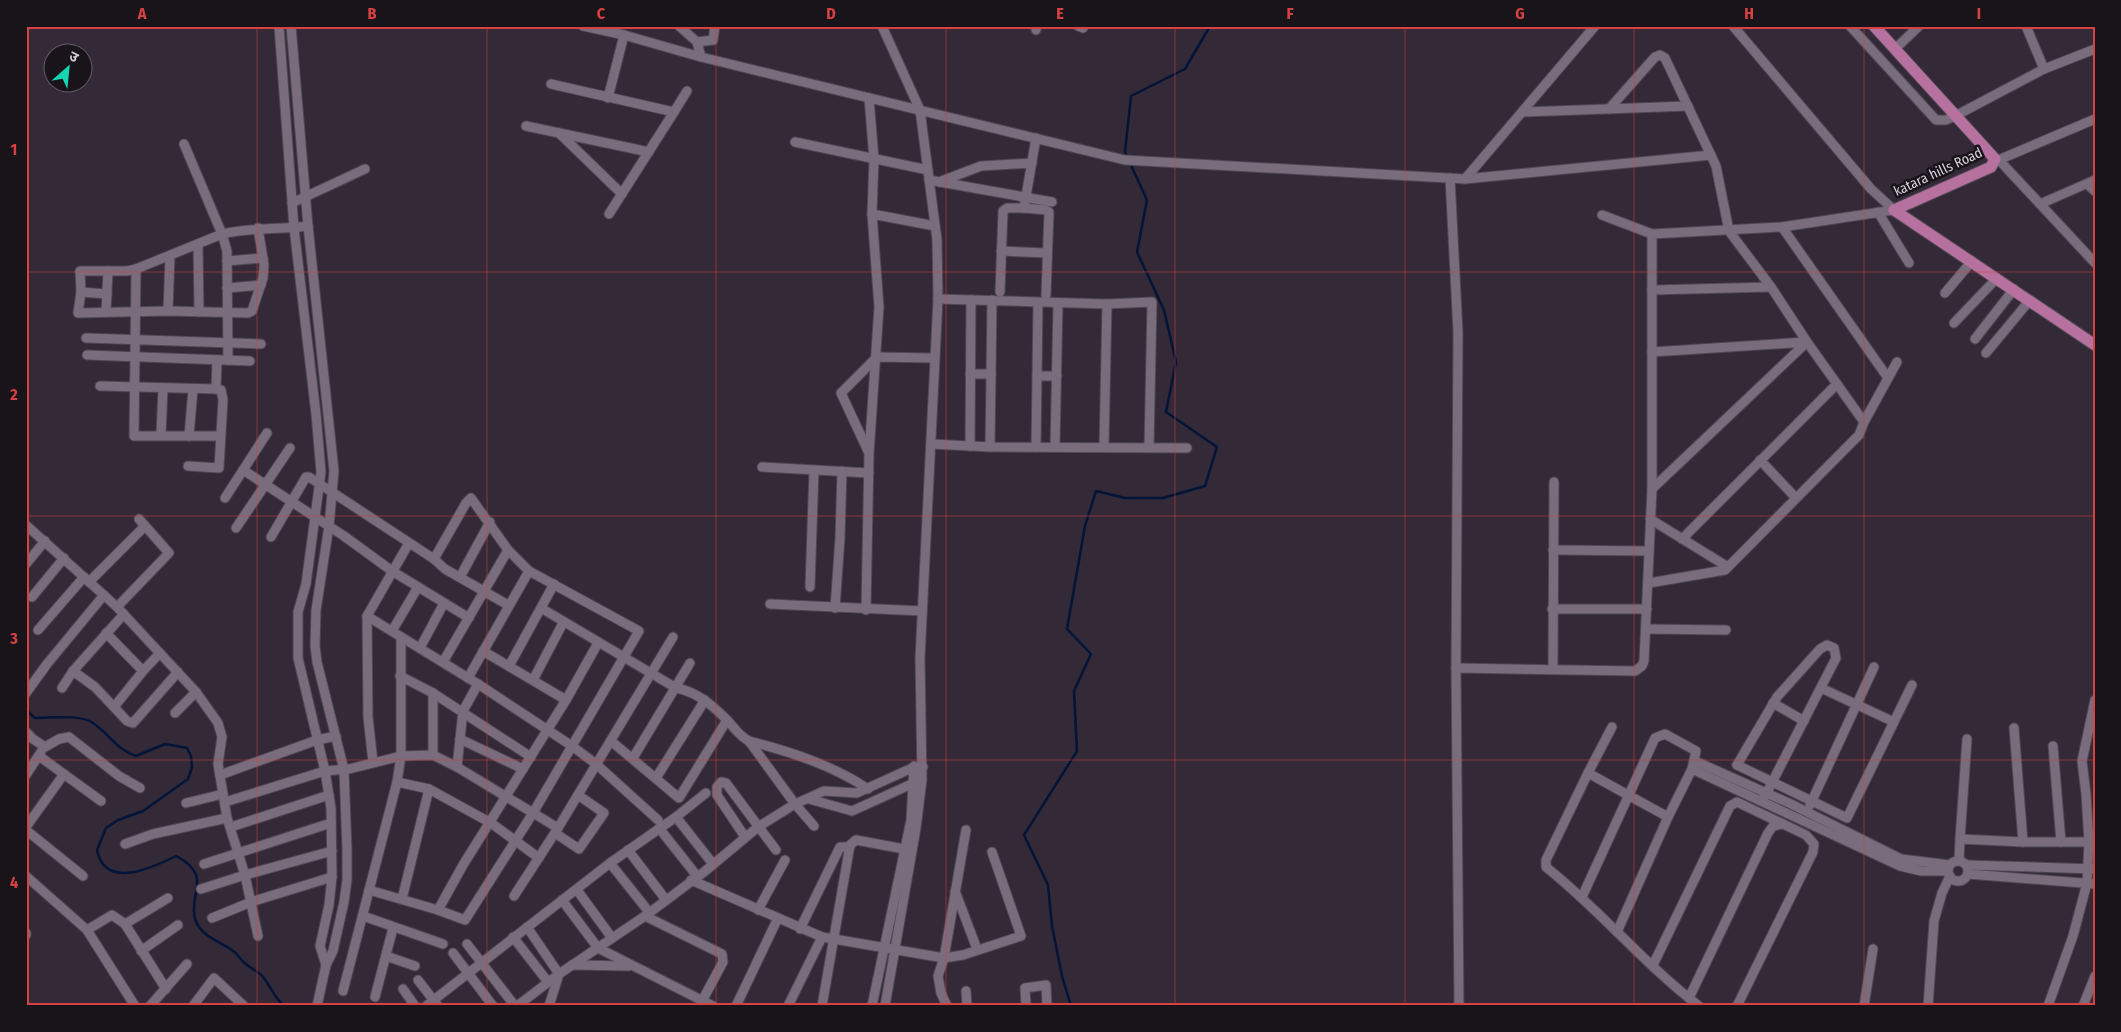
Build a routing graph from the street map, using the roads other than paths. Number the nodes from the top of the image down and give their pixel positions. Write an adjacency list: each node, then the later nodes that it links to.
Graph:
1 (279, 26): 53 (street)
2 (291, 26): 50 (street)
3 (583, 26): 13 (street)
4 (679, 26): 15 (street)
5 (715, 26): 14 (street)
6 (882, 26): 26 (street)
7 (1595, 26): 28 (street)
8 (1733, 26): 56 (street)
9 (1850, 26): 29 (street)
10 (1874, 26): 16 (main road, katara hills Road)
11 (1919, 26): 16 (street)
12 (2026, 26): 19 (street)
13 (624, 35): 18 (street); 22 (street)
14 (713, 40): 15 (street); 18 (street)
15 (697, 42): 18 (street)
16 (1895, 49): 29 (main road, katara hills Road)
17 (2095, 49): 19 (street)
18 (701, 57): 23 (street)
19 (2044, 70): 29 (street)
20 (551, 84): 22 (street)
21 (687, 90): 27 (street)
22 (608, 98): 27 (street)
23 (869, 98): 26 (street); 38 (street)
24 (1688, 106): 25 (street); 25 (street); 37 (street)
25 (1609, 109): 28 (street)
26 (920, 110): 33 (street); 42 (street)
27 (674, 112): 36 (street)
28 (1522, 112): 44 (street)
29 (1955, 116): 39 (main road, katara hills Road)
30 (2095, 119): 39 (street)
31 (526, 126): 32 (street)
32 (559, 133): 36 (street); 49 (street)
33 (1036, 138): 40 (street); 43 (street)
34 (795, 142): 38 (street)
35 (184, 144): 67 (street)
36 (649, 152): 49 (street)
37 (1712, 155): 44 (street); 66 (street)
38 (874, 158): 42 (street); 59 (street)
39 (1997, 161): 54 (street); 56 (main road, katara hills Road)
40 (1032, 163): 46 (street); 51 (street)
41 (365, 168): 50 (street)
42 (928, 170): 45 (street)
43 (1450, 178): 44 (street); 223 (street)
44 (1465, 179)
45 (929, 180): 46 (street); 62 (street)
46 (939, 182): 51 (street)
47 (2091, 182): 48 (street); 54 (street)
48 (2095, 191)
49 (622, 194): 58 (street)
50 (306, 197): 53 (street); 61 (street)
51 (1025, 198): 52 (street); 55 (street)
52 (1052, 202)
53 (292, 203): 65 (street)
54 (2040, 204): 77 (street)
55 (1024, 208): 70 (street); 71 (street)
56 (1894, 210): 57 (street); 75 (main road, katara hills Road)
57 (1878, 212): 63 (street); 76 (street)
58 (609, 214)
59 (872, 214): 62 (street); 116 (street)
60 (1602, 215): 68 (street)
61 (308, 226): 65 (street); 115 (street)
62 (935, 226): 91 (street)
63 (1782, 227): 66 (street); 127 (street)
64 (258, 228): 65 (street); 67 (street); 73 (street)
65 (294, 228): 117 (street)
66 (1729, 231): 68 (street); 82 (street)
67 (222, 234): 69 (street); 74 (street)
68 (1652, 234): 85 (street)
69 (198, 246): 72 (street); 101 (street)
70 (1001, 251): 71 (street); 87 (street)
71 (1048, 252): 90 (street)
72 (170, 256): 78 (street); 98 (street)
73 (263, 258): 74 (street); 81 (street)
74 (227, 261): 83 (street)
75 (1972, 261): 80 (main road, katara hills Road); 88 (street)
76 (1909, 263)
77 (2095, 263)
78 (136, 269): 79 (street); 100 (street)
79 (108, 271): 86 (street); 89 (street)
80 (1997, 278): 84 (main road, katara hills Road); 103 (street)
81 (261, 285): 83 (street); 102 (street)
82 (1771, 287): 85 (street); 107 (street)
83 (226, 288): 102 (street)
84 (2014, 289): 94 (main road, katara hills Road); 105 (street)
85 (1652, 290): 111 (street)
86 (81, 292): 89 (street); 99 (street)
87 (1000, 292)
88 (1945, 293)
89 (108, 294): 99 (street)
90 (1046, 295)
91 (938, 299): 92 (street); 118 (street)
92 (971, 300): 93 (street); 123 (street)
93 (992, 300): 95 (street); 124 (street)
94 (2030, 300): 110 (main road, katara hills Road); 112 (street)
95 (1038, 302): 96 (street); 125 (street)
96 (1058, 302): 97 (street); 126 (street)
97 (1107, 304): 143 (street); 147 (street)
98 (168, 311): 100 (street); 101 (street)
99 (106, 312): 100 (street)
100 (136, 312): 106 (street)
101 (199, 312): 102 (street)
102 (226, 314): 108 (street)
103 (1954, 323)
104 (86, 338): 106 (street)
105 (1975, 339)
106 (136, 340): 108 (street); 114 (street)
107 (1806, 342): 111 (street); 128 (street); 161 (street)
108 (228, 343): 109 (street); 120 (street)
109 (262, 344)
110 (2095, 345)
111 (1652, 352): 161 (street)
112 (1986, 353)
113 (87, 355): 114 (street)
114 (135, 356): 119 (street); 130 (street)
115 (323, 357): 117 (street); 136 (street)
116 (876, 357): 118 (street); 150 (street); 150 (street)
117 (309, 358): 135 (street)
118 (934, 358): 141 (street)
119 (217, 360): 120 (street); 133 (street)
120 (228, 360): 121 (street)
121 (250, 361)
122 (1897, 362): 127 (street)
123 (970, 374): 124 (street); 142 (street)
124 (991, 374): 144 (street)
125 (1037, 376): 126 (street); 145 (street)
126 (1057, 376): 146 (street)
127 (1888, 378): 134 (street)
128 (1837, 384): 134 (street); 151 (street)
129 (100, 386): 130 (street)
130 (134, 387): 131 (street); 138 (street)
131 (163, 388): 132 (street); 138 (street)
132 (193, 389): 133 (street); 139 (street)
133 (216, 389): 140 (street)
134 (1864, 422): 164 (street)
135 (317, 427): 136 (street); 160 (street)
136 (330, 427): 162 (street)
137 (267, 433): 154 (street)
138 (161, 435): 139 (street)
139 (189, 436): 140 (street)
140 (220, 436): 152 (street)
141 (932, 444): 142 (street); 203 (street)
142 (970, 446): 144 (street)
143 (1104, 446): 146 (street); 147 (street)
144 (990, 447): 145 (street)
145 (1036, 447): 146 (street)
146 (1055, 447)
147 (1149, 447): 149 (street)
148 (290, 448): 159 (street)
149 (1187, 448)
150 (869, 454): 157 (street)
151 (1760, 460): 164 (street); 173 (street)
152 (188, 466)
153 (762, 467): 155 (street)
154 (243, 470): 159 (street); 163 (street)
155 (814, 470): 156 (street); 190 (street)
156 (842, 471): 157 (street); 198 (street)
157 (869, 473): 201 (street)
158 (1554, 482): 177 (street)
159 (264, 485): 165 (street); 171 (street)
160 (320, 485): 162 (street); 165 (street); 166 (street)
161 (1652, 489): 167 (street)
162 (332, 493): 170 (street); 175 (street)
163 (225, 498)
164 (1796, 498): 182 (street)
165 (292, 503): 166 (street); 172 (street)
166 (314, 517): 170 (street); 258 (street)
167 (1650, 519): 173 (street); 178 (street)
168 (490, 522): 176 (street); 180 (street); 185 (street)
169 (26, 525): 174 (street)
170 (328, 526): 184 (street); 255 (street)
171 (236, 528)
172 (271, 537)
173 (1682, 539): 182 (street)
174 (45, 541): 179 (street); 181 (street)
175 (409, 543): 180 (street); 184 (street)
176 (508, 550): 183 (street); 191 (street)
177 (1554, 550): 178 (street); 199 (street)
178 (1649, 551): 187 (street)
179 (64, 558): 186 (street); 193 (street)
180 (434, 559): 185 (street)
181 (26, 564)
182 (1728, 567): 187 (street)
183 (529, 571): 188 (street); 196 (street)
184 (392, 572): 189 (street); 204 (street)
185 (460, 577): 191 (street)
186 (86, 579): 192 (street); 202 (street); 208 (street)
187 (1649, 583): 200 (street)
188 (554, 584): 197 (street); 218 (street)
189 (418, 587): 194 (street); 210 (street)
190 (810, 587)
191 (484, 591): 196 (street); 205 (street)
192 (104, 595): 202 (street); 238 (street)
193 (32, 597)
194 (444, 603): 205 (street); 215 (street)
195 (770, 604): 198 (street)
196 (508, 605): 216 (street)
197 (541, 608): 206 (street); 221 (street)
198 (835, 608): 201 (street)
199 (1552, 609): 200 (street); 224 (street)
200 (1647, 609): 207 (street)
201 (866, 610): 203 (street)
202 (121, 611): 211 (street); 217 (street)
203 (922, 612): 265 (street)
204 (367, 616): 210 (street); 271 (street)
205 (468, 618): 219 (street)
206 (564, 623): 214 (street); 231 (street)
207 (1646, 629): 209 (street); 224 (street)
208 (38, 630)
209 (1726, 630)
210 (392, 631): 212 (street)
211 (106, 633): 225 (street); 226 (street)
212 (401, 637): 215 (street); 229 (street)
213 (674, 637): 228 (street)
214 (598, 643): 218 (street); 240 (street)
215 (420, 648): 219 (street)
216 (483, 651): 221 (street); 230 (street)
217 (160, 653): 226 (street); 227 (street)
218 (624, 658): 228 (street); 261 (street)
219 (443, 662): 230 (street)
220 (690, 663): 235 (street)
221 (509, 666): 231 (street)
222 (1874, 667): 244 (street)
223 (1456, 668): 224 (street); 433 (street)
224 (1553, 668)
225 (73, 671): 234 (street); 245 (street)
226 (143, 671): 245 (street)
227 (178, 672): 237 (street); 245 (street)
228 (652, 674): 235 (street); 259 (street)
229 (400, 676): 239 (street); 268 (street)
230 (468, 678): 232 (street)
231 (533, 680): 240 (street)
232 (478, 684): 246 (street); 253 (street)
233 (1912, 685): 250 (street)
234 (62, 688)
235 (676, 688): 241 (street); 270 (street)
236 (1821, 688): 243 (street); 244 (street); 249 (street)
237 (196, 692): 247 (street); 285 (street)
238 (26, 693)
239 (433, 693): 246 (street); 266 (street)
240 (566, 700): 253 (street)
241 (705, 700): 248 (street); 286 (street)
242 (2095, 700): 330 (street)
243 (1773, 703): 249 (street); 274 (street)
244 (1856, 704): 250 (street); 303 (street)
245 (114, 707)
246 (463, 711): 256 (street); 269 (street)
247 (175, 713)
248 (727, 720): 260 (street); 286 (street)
249 (1804, 721): 290 (street)
250 (1894, 722): 312 (street)
251 (1612, 728): 282 (street)
252 (2014, 728): 328 (street)
253 (546, 730): 261 (street); 269 (street)
254 (26, 732): 263 (street)
255 (336, 736): 258 (street); 279 (street)
256 (460, 739): 275 (street); 280 (street)
257 (1967, 739): 326 (street)
258 (317, 740): 281 (street); 285 (street)
259 (611, 741): 270 (street); 272 (street)
260 (749, 741): 294 (street); 306 (street)
261 (572, 746): 272 (street); 308 (street)
262 (2053, 746): 329 (street)
263 (45, 747): 267 (street); 292 (street)
264 (1696, 751): 273 (street); 276 (street); 299 (street)
265 (921, 752): 277 (street); 278 (street)
266 (433, 755): 268 (street); 275 (street)
267 (39, 756): 283 (street); 284 (street)
268 (401, 756): 271 (street); 288 (street)
269 (531, 757): 280 (street)
270 (633, 758): 286 (street)
271 (373, 762): 279 (street)
272 (596, 764): 297 (street); 316 (street)
273 (1694, 765): 276 (street); 300 (street); 310 (street)
274 (1737, 765): 290 (street); 291 (street)
275 (457, 766): 298 (street)
276 (1705, 766): 291 (street)
277 (923, 767): 278 (street); 287 (street)
278 (912, 768): 289 (street); 294 (street)
279 (350, 769): 281 (street); 396 (street)
280 (523, 769): 298 (street)
281 (325, 771): 296 (street); 301 (street)
282 (1588, 773): 299 (street); 359 (street)
283 (26, 774)
284 (64, 774): 304 (street); 321 (street)
285 (220, 775): 301 (street)
286 (656, 778)
287 (922, 780): 289 (street); 390 (street)
288 (398, 782): 293 (street); 355 (street)
289 (912, 783): 307 (street); 333 (street)
290 (1772, 783): 300 (street); 303 (street)
291 (1748, 784): 300 (street)
292 (140, 788)
293 (428, 789): 315 (street); 361 (street)
294 (868, 789): 302 (street); 307 (street)
295 (706, 793): 309 (street)
296 (329, 795): 313 (street); 314 (street)
297 (578, 795): 323 (street); 323 (street)
298 (506, 796): 308 (street); 315 (street)
299 (1627, 796): 310 (street); 359 (street)
300 (1764, 796): 311 (street)
301 (224, 798): 305 (street); 313 (street)
302 (809, 799): 306 (street); 307 (street)
303 (1811, 800): 311 (street); 312 (street)
304 (101, 801)
305 (186, 803)
306 (795, 804): 318 (street); 319 (street)
307 (856, 809)
308 (533, 813): 323 (street); 327 (street)
309 (676, 816): 316 (street); 344 (street)
310 (1668, 816): 377 (street)
311 (1807, 817): 320 (street); 324 (street); 342 (street)
312 (1847, 818): 320 (street)
313 (229, 822): 331 (street); 337 (street)
314 (331, 823): 336 (street); 337 (street)
315 (491, 823): 327 (street); 365 (street)
316 (658, 824): 334 (street); 352 (street)
317 (1783, 824): 324 (street); 398 (street); 411 (street)
318 (814, 826)
319 (758, 827): 325 (street); 325 (street); 335 (street)
320 (1839, 828): 342 (street)
321 (26, 829): 350 (street)
322 (966, 830): 357 (street)
323 (557, 831): 339 (street)
324 (1801, 832): 435 (street)
325 (745, 837): 344 (street)
326 (1960, 839): 328 (street); 345 (street)
327 (516, 840): 339 (street); 365 (street)
328 (2024, 842): 329 (street)
329 (2061, 842): 330 (street)
330 (2089, 842): 346 (street)
331 (125, 844)
332 (850, 847): 333 (street); 375 (street); 382 (street)
333 (904, 849): 386 (street)
334 (628, 850): 341 (street); 363 (street)
335 (776, 850)
336 (332, 851): 348 (street); 351 (street)
337 (238, 852): 343 (street); 348 (street)
338 (992, 852): 387 (street)
339 (539, 858): 358 (street)
340 (785, 860): 366 (street)
341 (610, 863): 356 (street); 367 (street)
342 (1900, 863): 347 (street)
343 (204, 864)
344 (713, 864): 352 (street)
345 (1964, 867): 346 (street); 347 (street); 347 (street); 353 (street)
346 (2092, 869): 353 (street)
347 (1950, 871): 437 (street)
348 (245, 874): 354 (street); 364 (street)
349 (26, 876): 376 (street)
350 (83, 876)
351 (332, 877): 364 (street); 396 (street)
352 (694, 878): 363 (street); 366 (street)
353 (2091, 883): 438 (street)
354 (201, 890)
355 (369, 890): 361 (street); 368 (street)
356 (577, 890): 362 (street); 381 (street)
357 (955, 891): 387 (street); 393 (street)
358 (514, 896)
359 (1582, 897): 377 (street)
360 (168, 898): 371 (street)
361 (402, 898): 365 (street)
362 (562, 900): 373 (street); 385 (street)
363 (666, 900): 367 (street)
364 (251, 902): 369 (street); 378 (street)
365 (438, 910)
366 (758, 910): 370 (street)
367 (647, 914): 381 (street); 412 (street)
368 (362, 916): 374 (street); 408 (street)
369 (212, 918)
370 (778, 918): 375 (street); 424 (street)
371 (125, 924): 376 (street); 389 (street)
372 (178, 925): 389 (street)
373 (527, 927): 379 (street); 402 (street)
374 (393, 928): 383 (street); 392 (street)
375 (800, 929): 380 (street)
376 (86, 930): 415 (street)
377 (1617, 932): 398 (street)
378 (258, 936)
379 (514, 937): 394 (street); 405 (street)
380 (822, 937): 382 (street); 425 (street)
381 (612, 938): 385 (street)
382 (832, 938): 386 (street); 426 (street)
383 (443, 944)
384 (467, 944): 394 (street)
385 (598, 948): 397 (street); 400 (street)
386 (883, 948): 390 (street); 427 (street)
387 (977, 949): 393 (street)
388 (1873, 949): 436 (street)
389 (141, 950): 406 (street)
390 (895, 950): 393 (street); 428 (street)
391 (453, 952): 401 (street)
392 (386, 956): 399 (street); 410 (street)
393 (944, 958): 429 (street)
394 (482, 961): 401 (street); 421 (street)
395 (187, 964): 406 (street)
396 (326, 965): 418 (street)
397 (572, 965): 400 (street); 402 (street)
398 (1653, 965): 411 (street)
399 (415, 966)
400 (632, 966): 412 (street)
401 (468, 973): 414 (street); 420 (street)
402 (559, 974): 405 (street); 422 (street)
403 (2095, 976): 439 (street)
404 (418, 980): 414 (street)
405 (548, 982): 421 (street)
406 (166, 989): 416 (street)
407 (403, 989): 419 (street)
408 (343, 991)
409 (966, 991): 430 (street)
410 (376, 996)
411 (1689, 998): 434 (street)
412 (702, 1001): 423 (street)
413 (238, 1004): 417 (street)
414 (432, 1004)
415 (135, 1006)
416 (150, 1006)
417 (193, 1006)
418 (317, 1006)
419 (415, 1006)
420 (493, 1006)
421 (516, 1006)
422 (549, 1006)
423 (713, 1006)
424 (736, 1006)
425 (788, 1006)
426 (822, 1006)
427 (872, 1006)
428 (885, 1006)
429 (947, 1006)
430 (967, 1006)
431 (1026, 1006): 432 (street)
432 (1047, 1006)
433 (1459, 1006)
434 (1699, 1006)
435 (1737, 1006)
436 (1864, 1006)
437 (1928, 1006)
438 (2048, 1006)
439 (2083, 1006)

